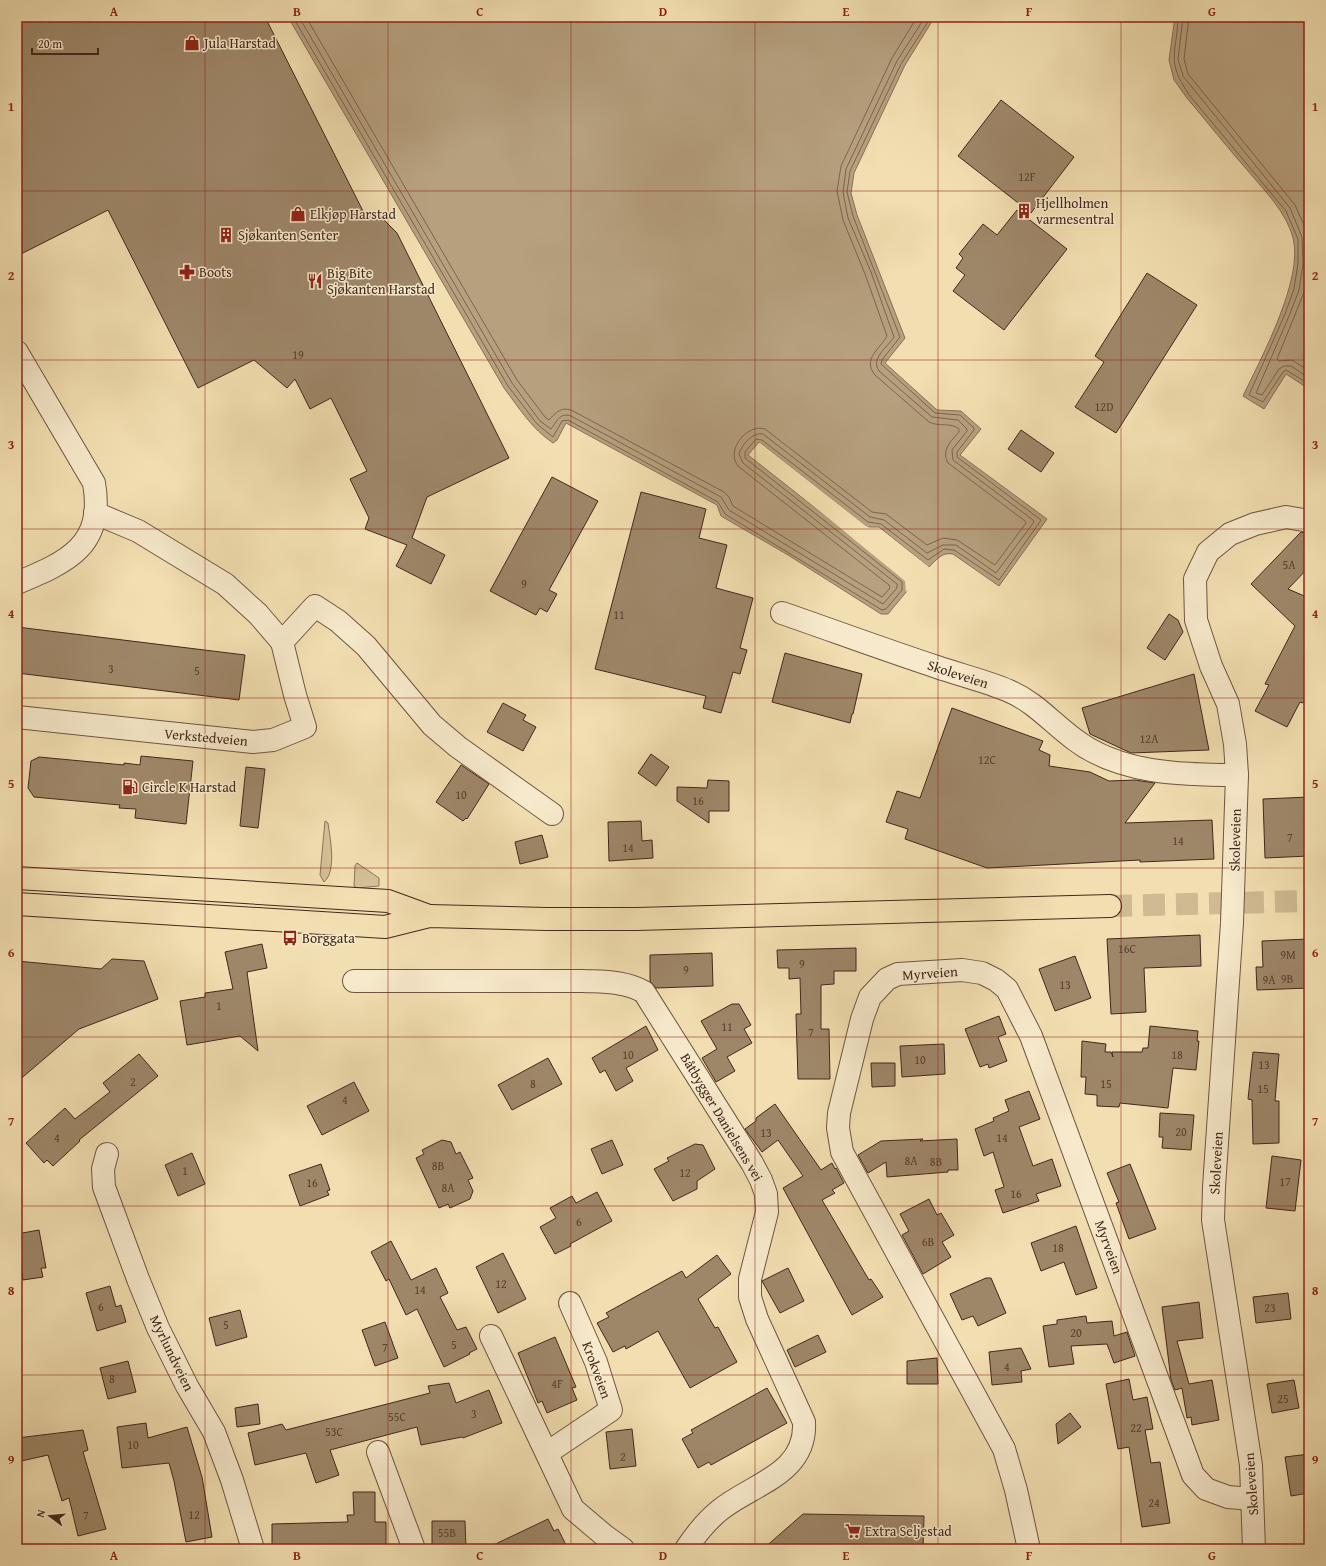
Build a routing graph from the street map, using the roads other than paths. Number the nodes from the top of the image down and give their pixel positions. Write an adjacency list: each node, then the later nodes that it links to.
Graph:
1 (17, 352): 2 (street)
2 (95, 513): 4 (street); 6 (street, Verkstedveien)
3 (1309, 521): 8 (street, Skoleveien)
4 (17, 584)
5 (782, 613): 8 (street, Skoleveien)
6 (282, 642): 7 (street, Verkstedveien); 9 (street)
7 (17, 717)
8 (1237, 775): 20 (street, Skoleveien)
9 (552, 814)
10 (17, 878): 13 (highway)
11 (17, 904): 13 (highway)
12 (1110, 906): 13 (highway)
13 (429, 916)
14 (354, 982): 24 (street, Båtbygger Danielsens vei)
15 (107, 1154): 21 (street, Myrlundveien)
16 (570, 1303): 19 (street, Krokveien)
17 (491, 1336): 19 (street)
18 (378, 1452): 22 (street)
19 (546, 1453): 23 (street)
20 (1252, 1499): 25 (street, Myrveien); 26 (street, Skoleveien)
21 (253, 1549)
22 (414, 1549)
23 (622, 1549)
24 (686, 1549)
25 (1029, 1549)
26 (1254, 1549)

